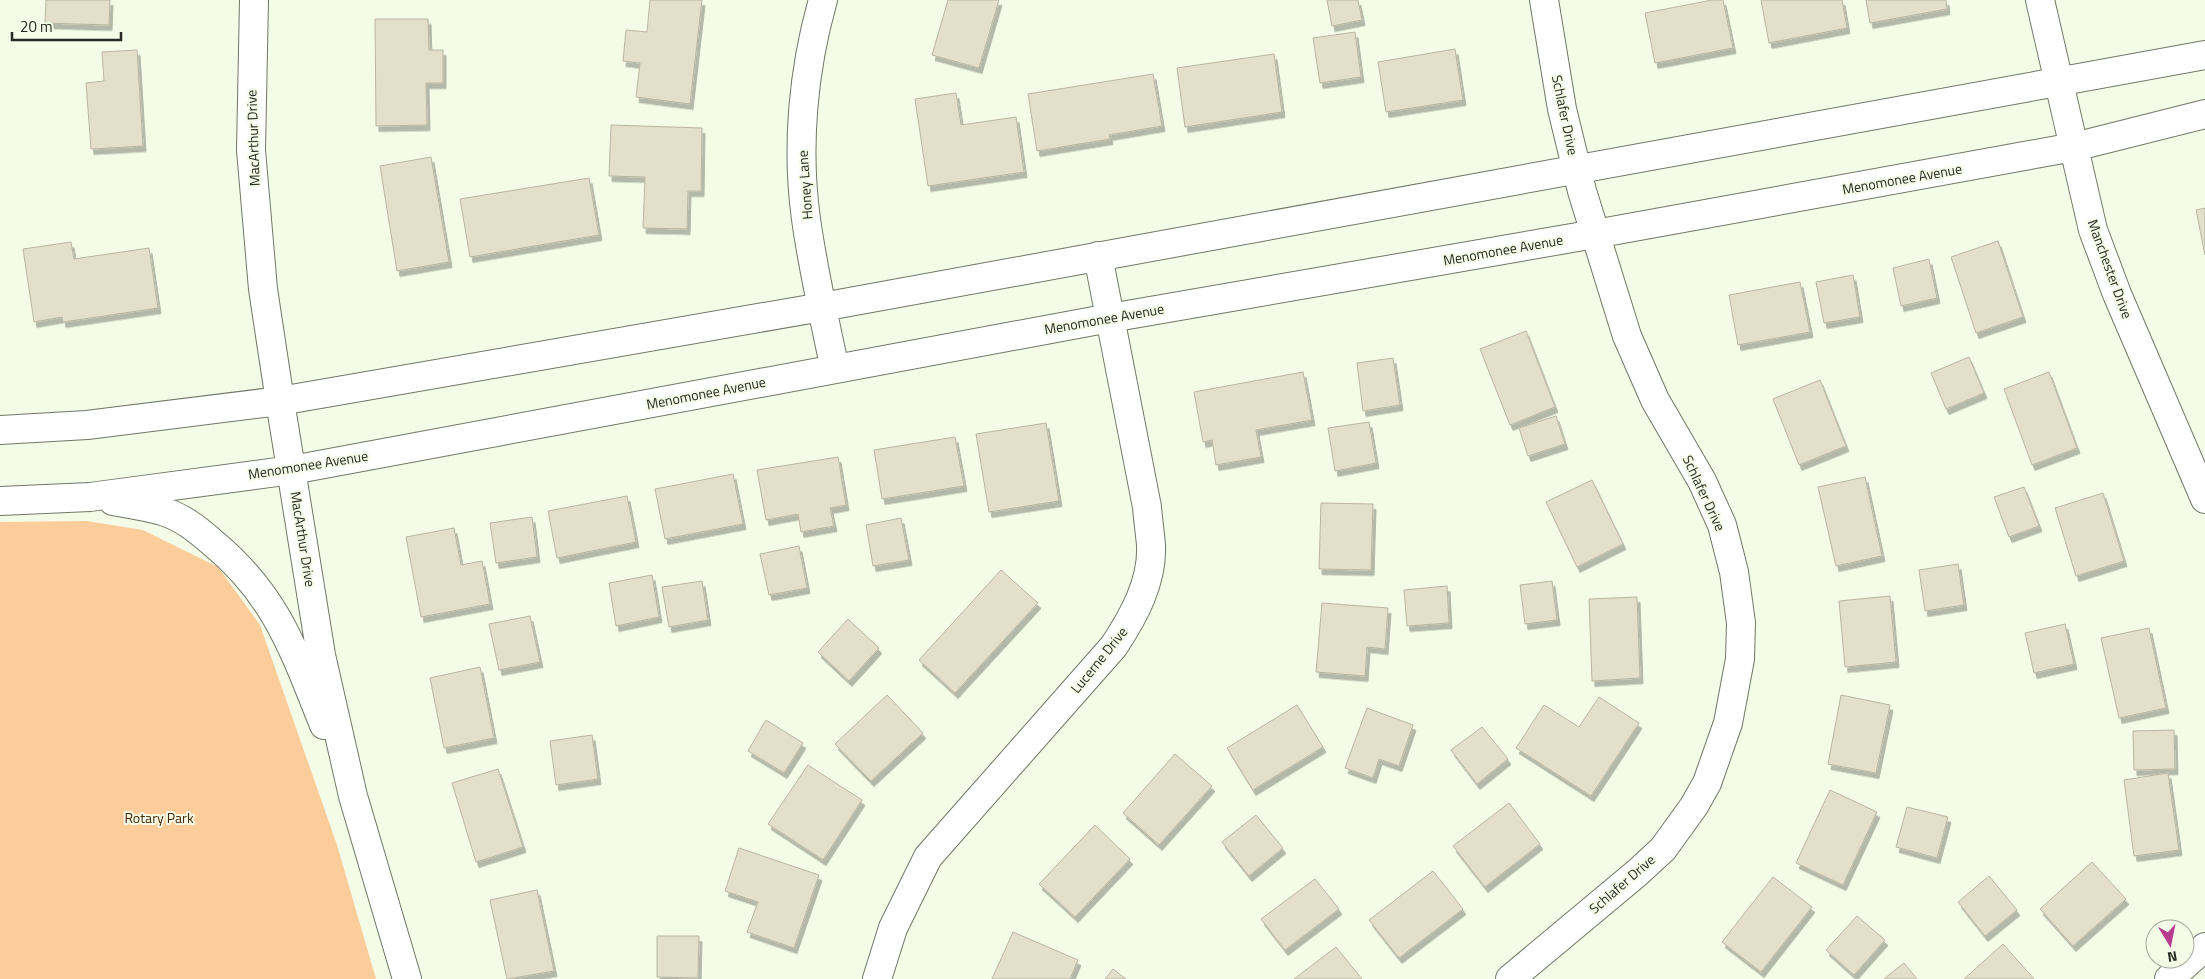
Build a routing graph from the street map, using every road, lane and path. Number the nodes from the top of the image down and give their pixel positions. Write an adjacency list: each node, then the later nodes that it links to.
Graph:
1 (254, 0): 15 (street, MacArthur Drive)
2 (823, 0): 12 (street, Honey Lane)
3 (1544, 0): 9 (street, Schlafer Drive)
4 (2040, 0): 6 (street, Manchester Drive)
5 (2205, 55): 6 (street)
6 (2059, 83): 8 (street, Manchester Drive); 9 (street)
7 (2205, 114): 8 (street, Menomonee Avenue)
8 (2074, 147): 10 (street, Menomonee Avenue); 19 (street, Manchester Drive)
9 (1576, 168): 10 (street, Schlafer Drive); 11 (street)
10 (1595, 234): 13 (street, Menomonee Avenue); 25 (street, Schlafer Drive)
11 (1098, 256): 12 (street); 13 (street, Lucerne Drive)
12 (822, 307): 14 (street, Honey Lane); 15 (street)
13 (1110, 318): 14 (street, Menomonee Avenue); 24 (street, Lucerne Drive)
14 (835, 369): 17 (street, Menomonee Avenue)
15 (280, 401): 16 (street); 17 (street, MacArthur Drive)
16 (0, 430)
17 (292, 470): 18 (street, Menomonee Avenue); 21 (street, MacArthur Drive)
18 (90, 497): 20 (street, Menomonee Avenue); 21 (street)
19 (2205, 499)
20 (0, 502)
21 (352, 796): 23 (street, MacArthur Drive)
22 (2205, 948): 26 (street)
23 (407, 979)
24 (877, 979)
25 (1510, 979)
26 (2169, 979)

